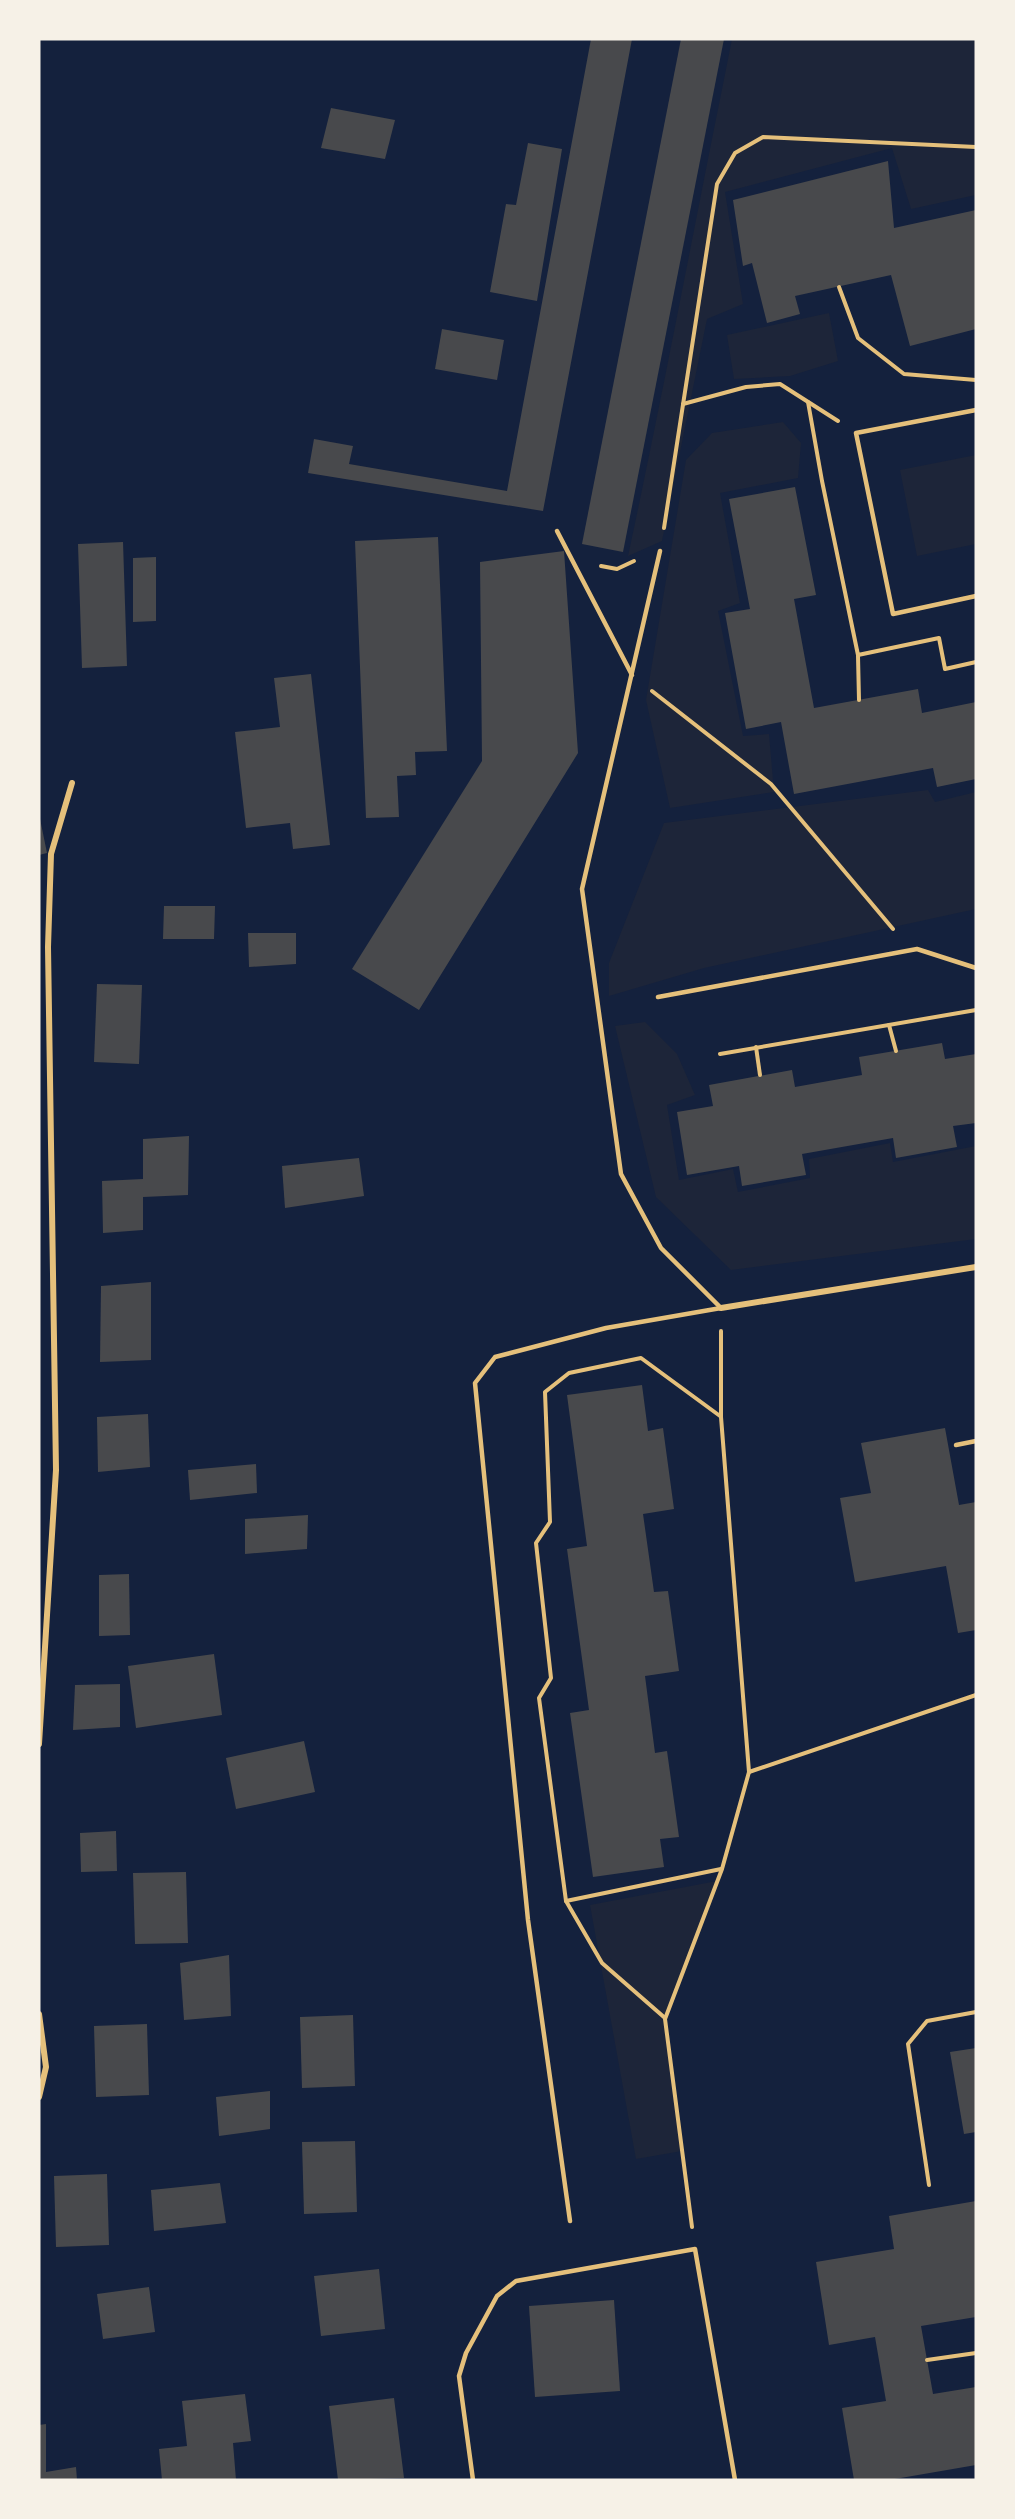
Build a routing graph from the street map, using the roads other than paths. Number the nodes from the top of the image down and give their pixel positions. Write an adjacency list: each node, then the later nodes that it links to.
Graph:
1 (976, 410): 4 (lane)
2 (557, 531): 5 (lane)
3 (661, 549): 5 (lane)
4 (976, 596)
5 (632, 675): 10 (lane)
6 (72, 783): 13 (street)
7 (976, 968): 8 (lane)
8 (658, 997)
9 (976, 1267): 10 (street)
10 (721, 1308): 16 (lane)
11 (976, 1441): 12 (lane)
12 (956, 1445)
13 (39, 1744)
14 (39, 2014): 15 (street)
15 (39, 2097)
16 (570, 2222)
17 (473, 2480): 18 (lane)
18 (735, 2480)

